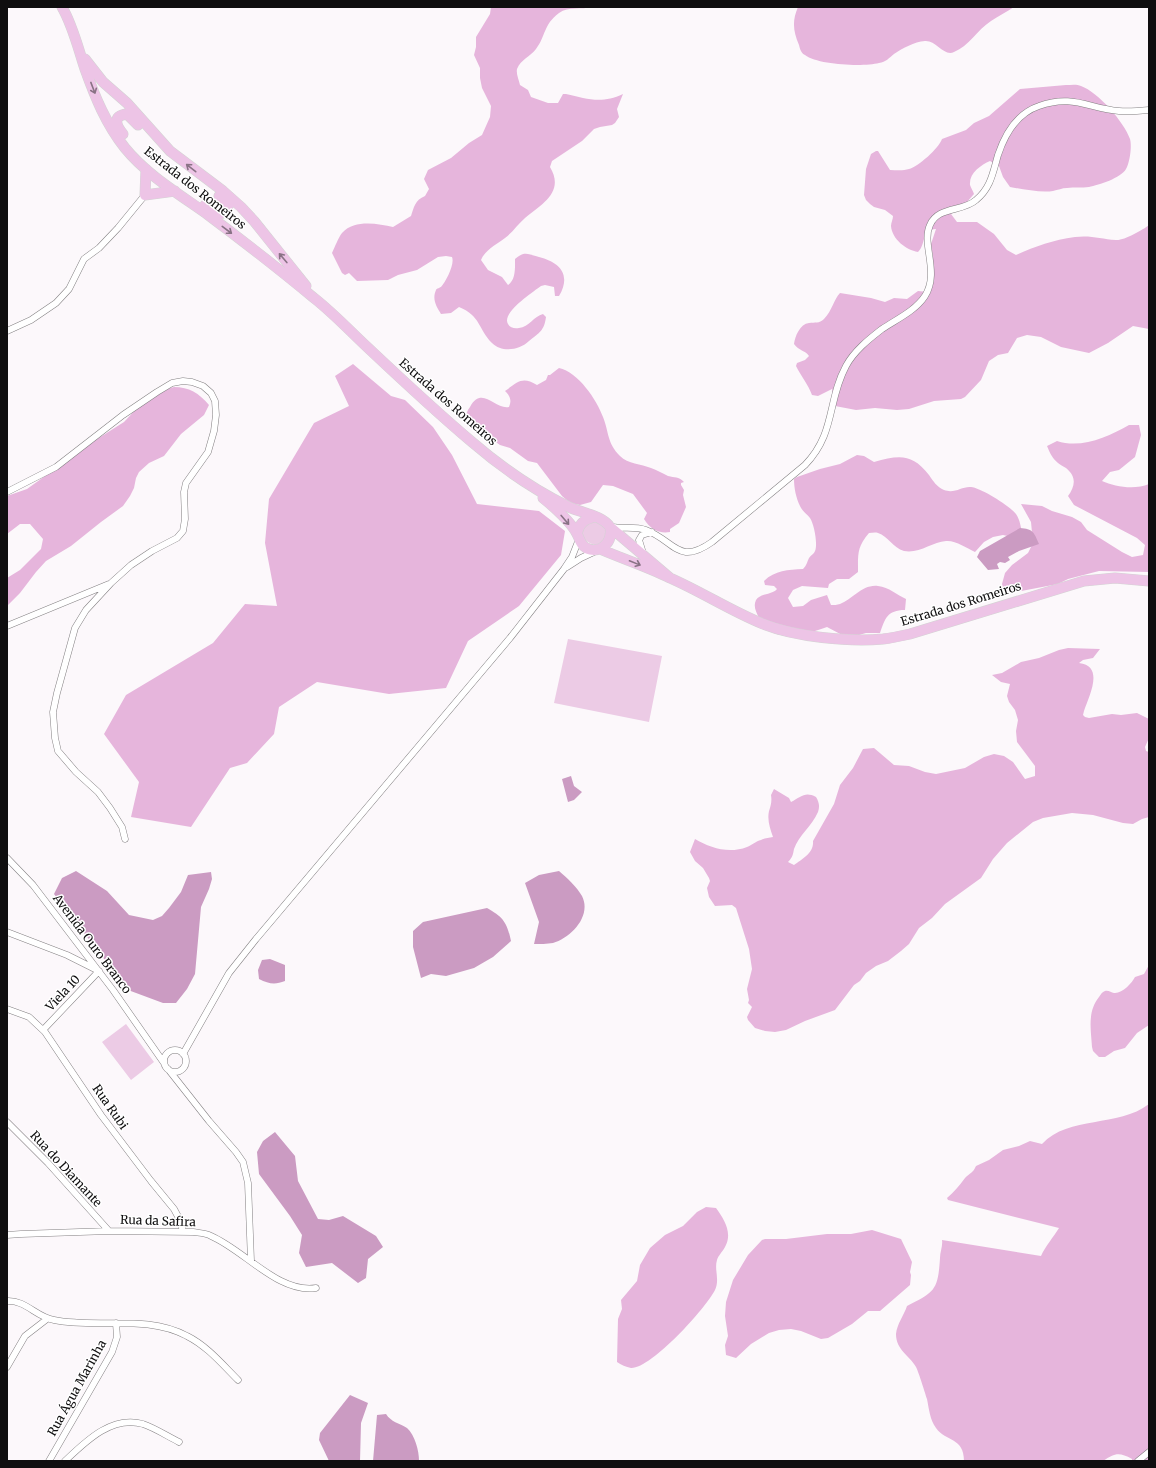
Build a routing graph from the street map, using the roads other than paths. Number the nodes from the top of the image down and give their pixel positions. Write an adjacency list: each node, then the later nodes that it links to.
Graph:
1 (62, 7): 2 (main road, Estrada dos Romeiros)
2 (80, 51): 4 (main road, Estrada dos Romeiros); 5 (main road, Estrada dos Romeiros, one-way to 5)
3 (1149, 110): 17 (street)
4 (150, 130): 5 (main road); 7 (main road, Estrada dos Romeiros, one-way to 4)
5 (126, 148): 6 (main road, Estrada dos Romeiros)
6 (146, 169): 8 (main road, Estrada dos Romeiros); 9 (main road)
7 (205, 178): 10 (main road); 11 (main road, Estrada dos Romeiros, one-way to 7)
8 (175, 191): 9 (main road); 10 (main road, Estrada dos Romeiros)
9 (145, 195): 12 (street)
10 (190, 202): 11 (main road, Estrada dos Romeiros, one-way to 11)
11 (317, 299): 13 (main road, Estrada dos Romeiros)
12 (7, 331)
13 (532, 487): 15 (main road, Estrada dos Romeiros); 18 (main road, Estrada dos Romeiros, one-way to 18)
14 (7, 492): 24 (street)
15 (594, 517): 16 (main road, Estrada dos Romeiros); 18 (main road)
16 (610, 527): 17 (street); 19 (main road); 20 (main road, Estrada dos Romeiros)
17 (652, 532): 20 (street)
18 (578, 537): 19 (main road, Estrada dos Romeiros); 21 (street)
19 (600, 549): 21 (street); 22 (main road, Estrada dos Romeiros, one-way to 22)
20 (643, 554): 22 (main road, Estrada dos Romeiros)
21 (564, 569): 34 (street)
22 (670, 578): 23 (main road, Estrada dos Romeiros)
23 (1149, 581)
24 (111, 583): 25 (street); 26 (street)
25 (7, 626)
26 (125, 839)
27 (7, 858): 29 (street, Avenida Ouro Branco)
28 (7, 932): 29 (street)
29 (99, 971): 31 (street, Viela 10); 32 (street, Avenida Ouro Branco)
30 (7, 1009): 31 (street, Rua Rubi)
31 (43, 1030): 41 (street, Rua Rubi)
32 (154, 1048): 33 (street); 35 (street, Avenida Ouro Branco)
33 (171, 1051): 34 (street); 35 (street)
34 (183, 1054): 37 (street)
35 (164, 1063): 36 (street)
36 (168, 1069): 37 (street); 38 (street)
37 (177, 1071): 38 (street)
38 (179, 1084): 43 (street)
39 (7, 1122): 40 (street, Rua do Diamante)
40 (109, 1230): 41 (street, Rua da Safira); 42 (street, Rua da Safira)
41 (183, 1232): 43 (street, Rua da Safira)
42 (7, 1235)
43 (251, 1261): 44 (street, Rua da Safira)
44 (316, 1288)
45 (7, 1301): 46 (street)
46 (47, 1319): 47 (street); 48 (street)
47 (116, 1323): 49 (street); 52 (street, Rua Água Marinha)
48 (7, 1367)
49 (238, 1380)
50 (179, 1442): 53 (street)
51 (1149, 1452): 54 (street)
52 (49, 1461)
53 (65, 1461)
54 (1138, 1461)

